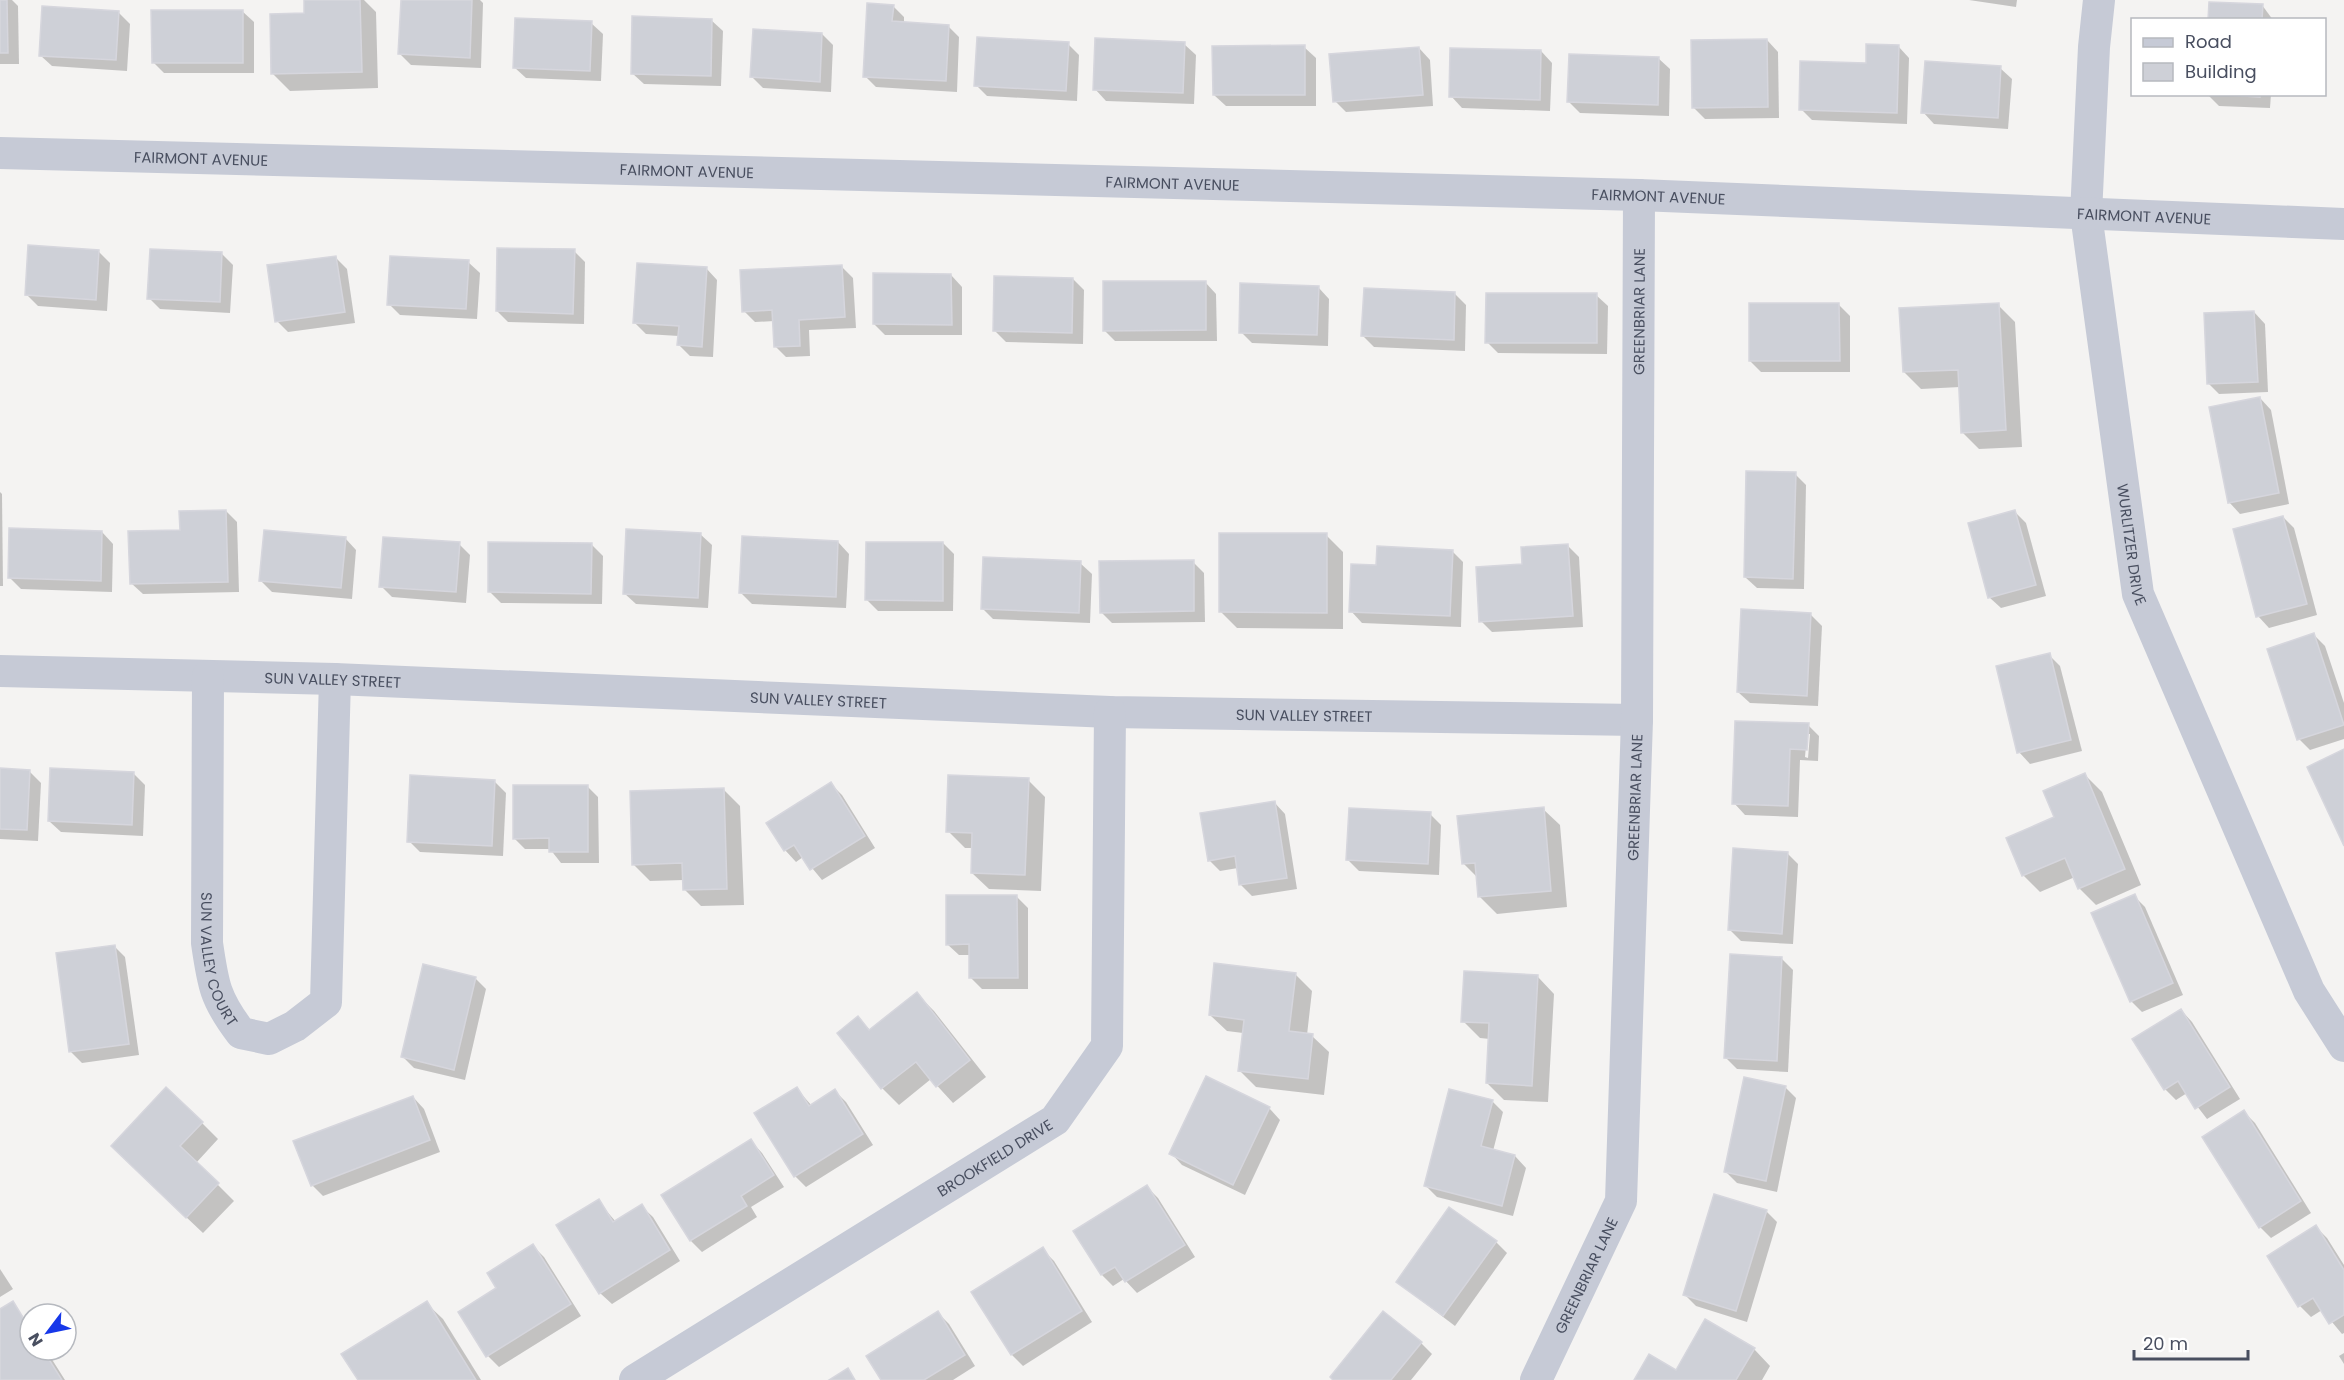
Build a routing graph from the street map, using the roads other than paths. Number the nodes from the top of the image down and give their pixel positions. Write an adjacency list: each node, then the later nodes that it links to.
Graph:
1 (2099, 0): 4 (street, WURLITZER DRIVE)
2 (0, 153): 3 (street, FAIRMONT AVENUE)
3 (1639, 195): 4 (street, FAIRMONT AVENUE); 10 (street, GREENBRIAR LANE)
4 (2086, 214): 5 (street, FAIRMONT AVENUE); 11 (street, WURLITZER DRIVE)
5 (2344, 224)
6 (0, 671): 7 (street, SUN VALLEY STREET)
7 (208, 676): 8 (street, SUN VALLEY STREET); 8 (street, SUN VALLEY COURT)
8 (335, 679): 9 (street, SUN VALLEY STREET)
9 (1110, 712): 10 (street, SUN VALLEY STREET); 12 (street, BROOKFIELD DRIVE)
10 (1637, 720): 13 (street, GREENBRIAR LANE)
11 (2344, 1046)
12 (635, 1380)
13 (1536, 1380)

